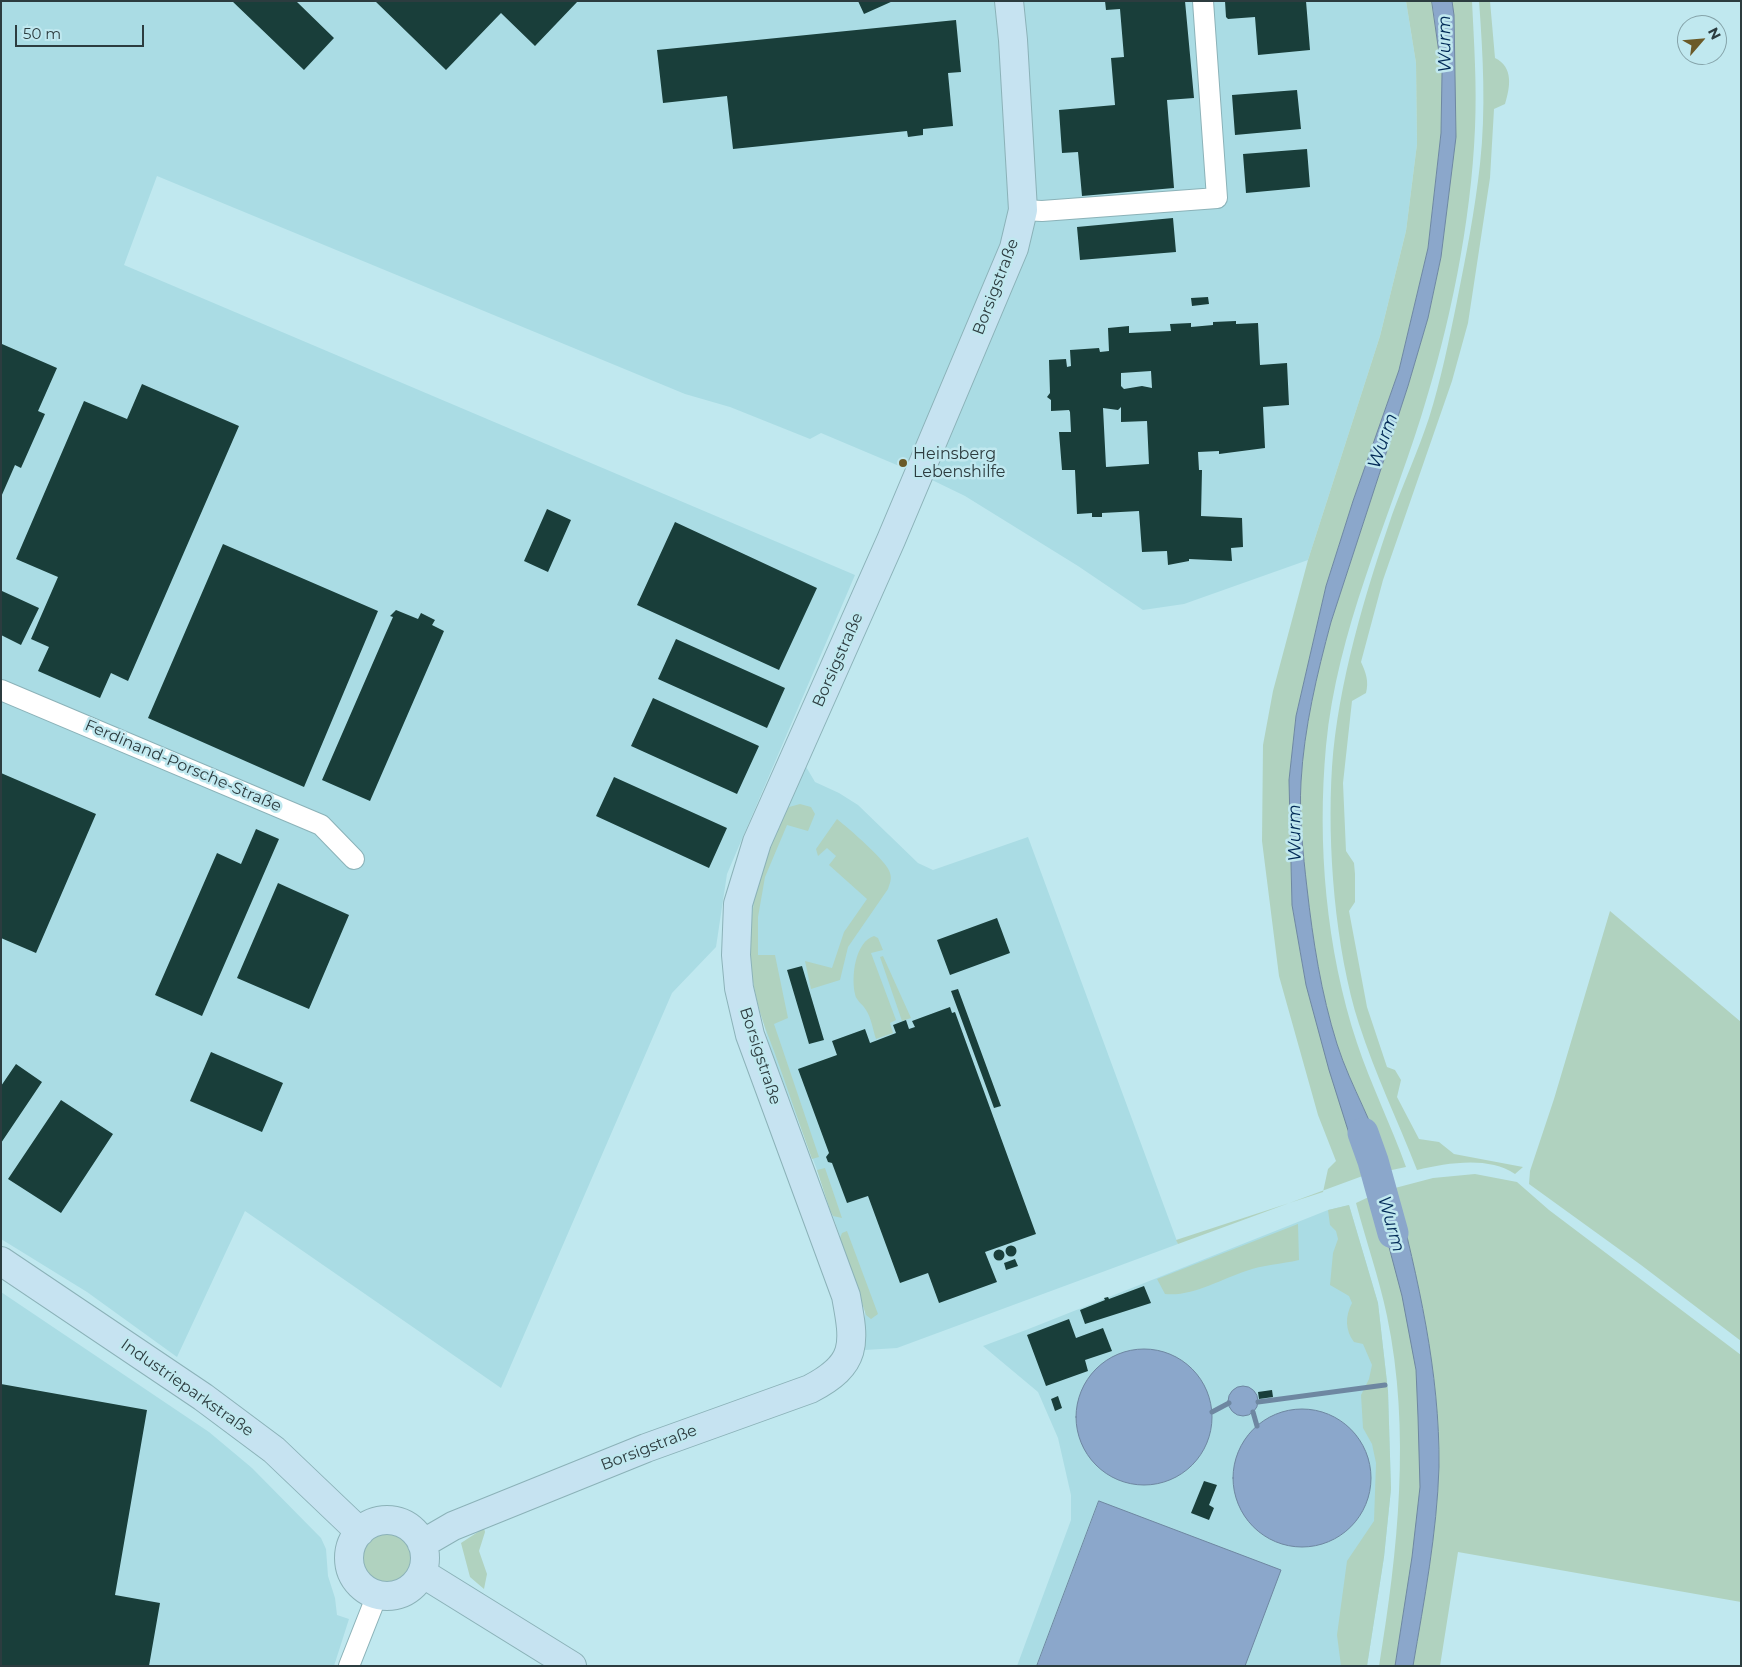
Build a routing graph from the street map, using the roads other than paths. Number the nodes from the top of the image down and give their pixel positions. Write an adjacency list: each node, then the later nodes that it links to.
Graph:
1 (1009, 1): 3 (street, Borsigstraße)
2 (1203, 1): 3 (street)
3 (1023, 210): 8 (street, Borsigstraße)
4 (1, 690): 5 (street, Ferdinand-Porsche-Straße)
5 (354, 859)
6 (1, 1261): 7 (street, Industrieparkstraße)
7 (360, 1532): 8 (street); 10 (street)
8 (422, 1544): 9 (street)
9 (422, 1573): 10 (street); 12 (street)
10 (377, 1595): 11 (street)
11 (349, 1666)
12 (572, 1666)

